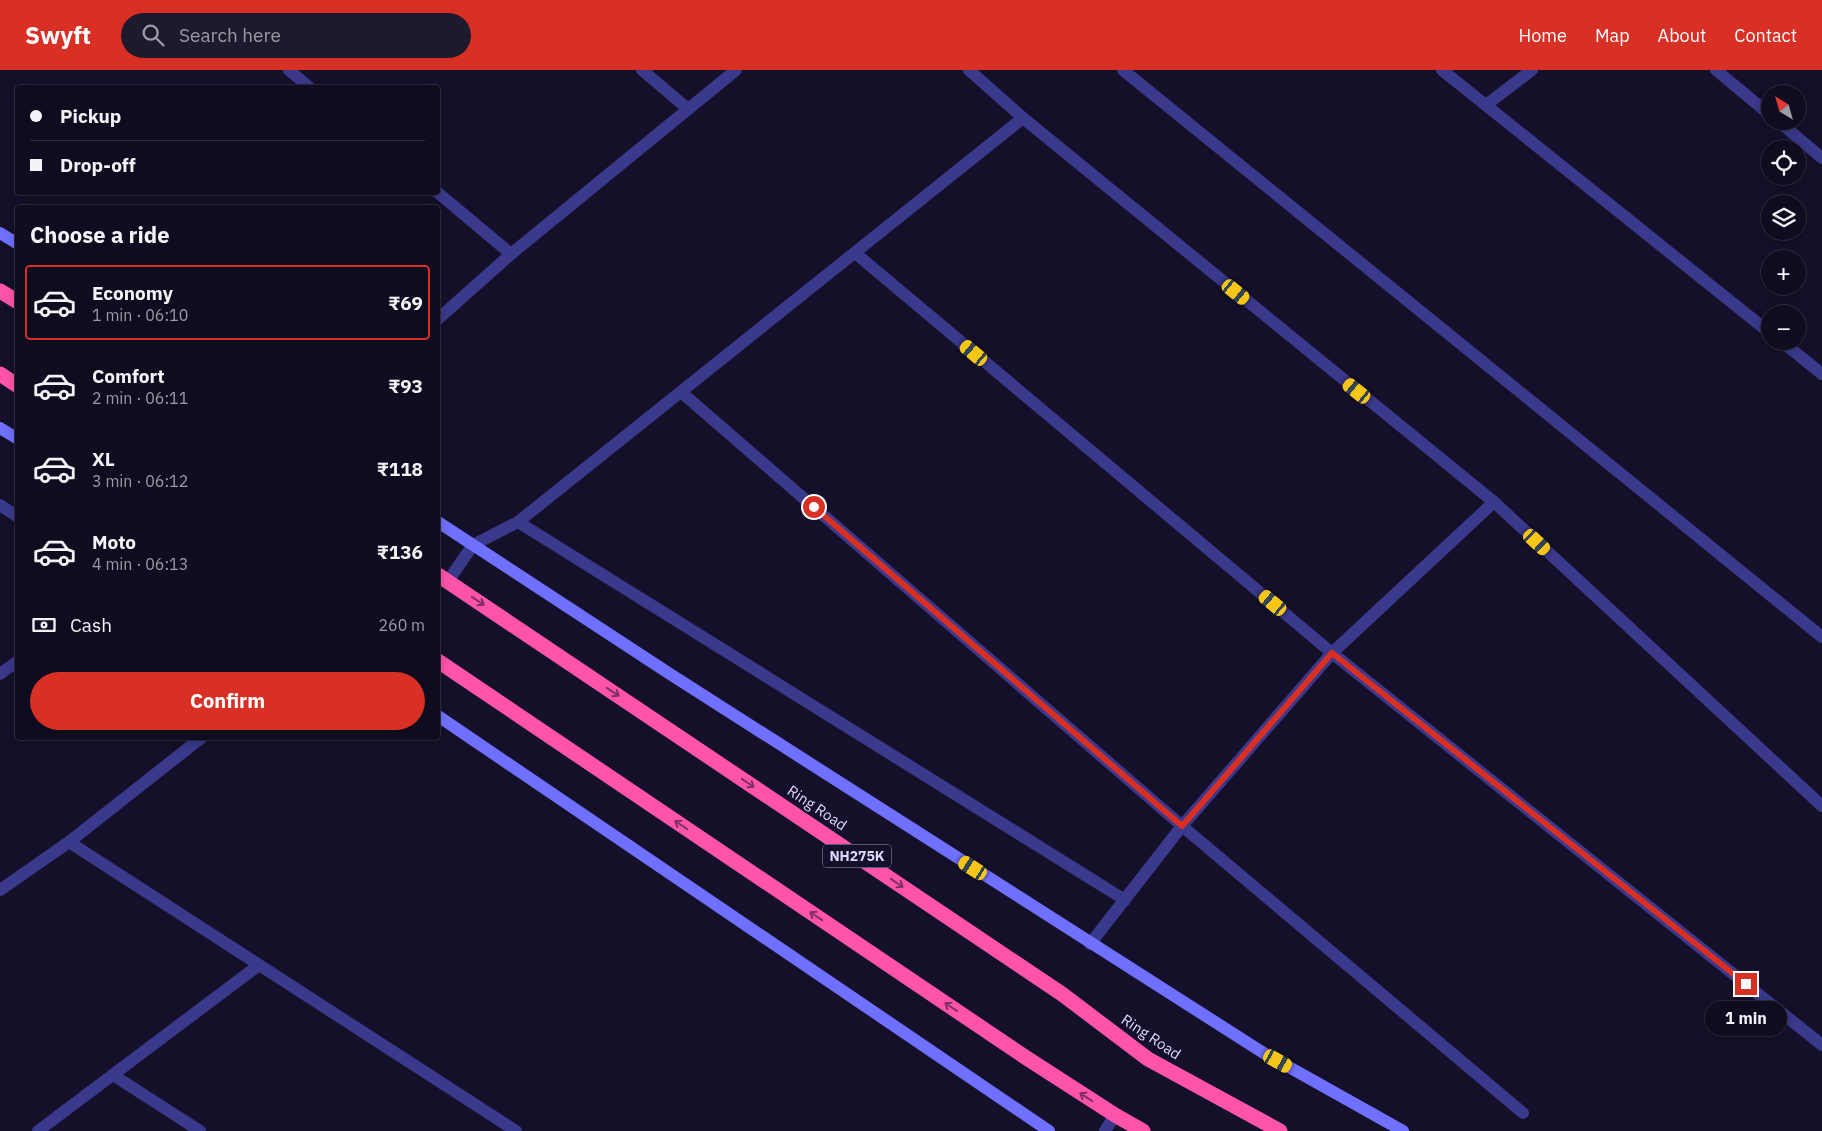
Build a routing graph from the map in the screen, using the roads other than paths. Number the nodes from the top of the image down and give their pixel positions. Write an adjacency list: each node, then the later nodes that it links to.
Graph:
1 (289, 70): 9 (street)
2 (642, 70): 12 (street)
3 (736, 70): 12 (street)
4 (969, 70): 13 (street)
5 (1123, 70): 39 (street)
6 (1442, 70): 10 (street)
7 (1532, 70): 10 (street)
8 (1716, 70): 11 (street)
9 (306, 85)
10 (1486, 106): 24 (street)
11 (1761, 108)
12 (688, 110): 20 (street)
13 (1023, 118): 19 (street); 32 (street)
14 (1789, 130): 15 (street)
15 (1822, 158)
16 (440, 195): 20 (street)
17 (0, 233): 18 (street)
18 (15, 242)
19 (855, 253): 29 (street); 40 (street)
20 (511, 254): 23 (street)
21 (0, 291): 22 (highway)
22 (15, 300)
23 (440, 318)
24 (1761, 326)
25 (1792, 350): 27 (street)
26 (0, 374): 28 (highway)
27 (1822, 374)
28 (15, 384)
29 (681, 392): 35 (street); 47 (street)
30 (0, 428): 31 (street)
31 (15, 437)
32 (1494, 502): 40 (street); 46 (street)
33 (0, 505): 34 (street)
34 (15, 515)
35 (518, 522): 37 (street); 50 (street)
36 (440, 523): 37 (street)
37 (473, 545): 38 (street); 51 (street)
38 (443, 578): 63 (highway, Ring Road / NH275K, one-way to 63)
39 (1822, 637)
40 (1332, 653): 47 (street); 53 (street)
41 (440, 662): 56 (highway, one-way to 41)
42 (15, 663): 43 (street)
43 (0, 674)
44 (440, 717): 60 (street)
45 (198, 740): 48 (street)
46 (1822, 806)
47 (1182, 826): 50 (street); 55 (street)
48 (69, 842): 49 (street); 52 (street)
49 (0, 890)
50 (1125, 900): 51 (street)
51 (1090, 944): 64 (street)
52 (259, 965): 54 (street); 59 (street)
53 (1822, 1045)
54 (113, 1075): 57 (street); 58 (street)
55 (1523, 1113)
56 (1115, 1115): 61 (street); 62 (highway)
57 (38, 1131)
58 (200, 1131)
59 (516, 1131)
60 (1048, 1131)
61 (1105, 1131)
62 (1143, 1131)
63 (1280, 1131)
64 (1403, 1131)

